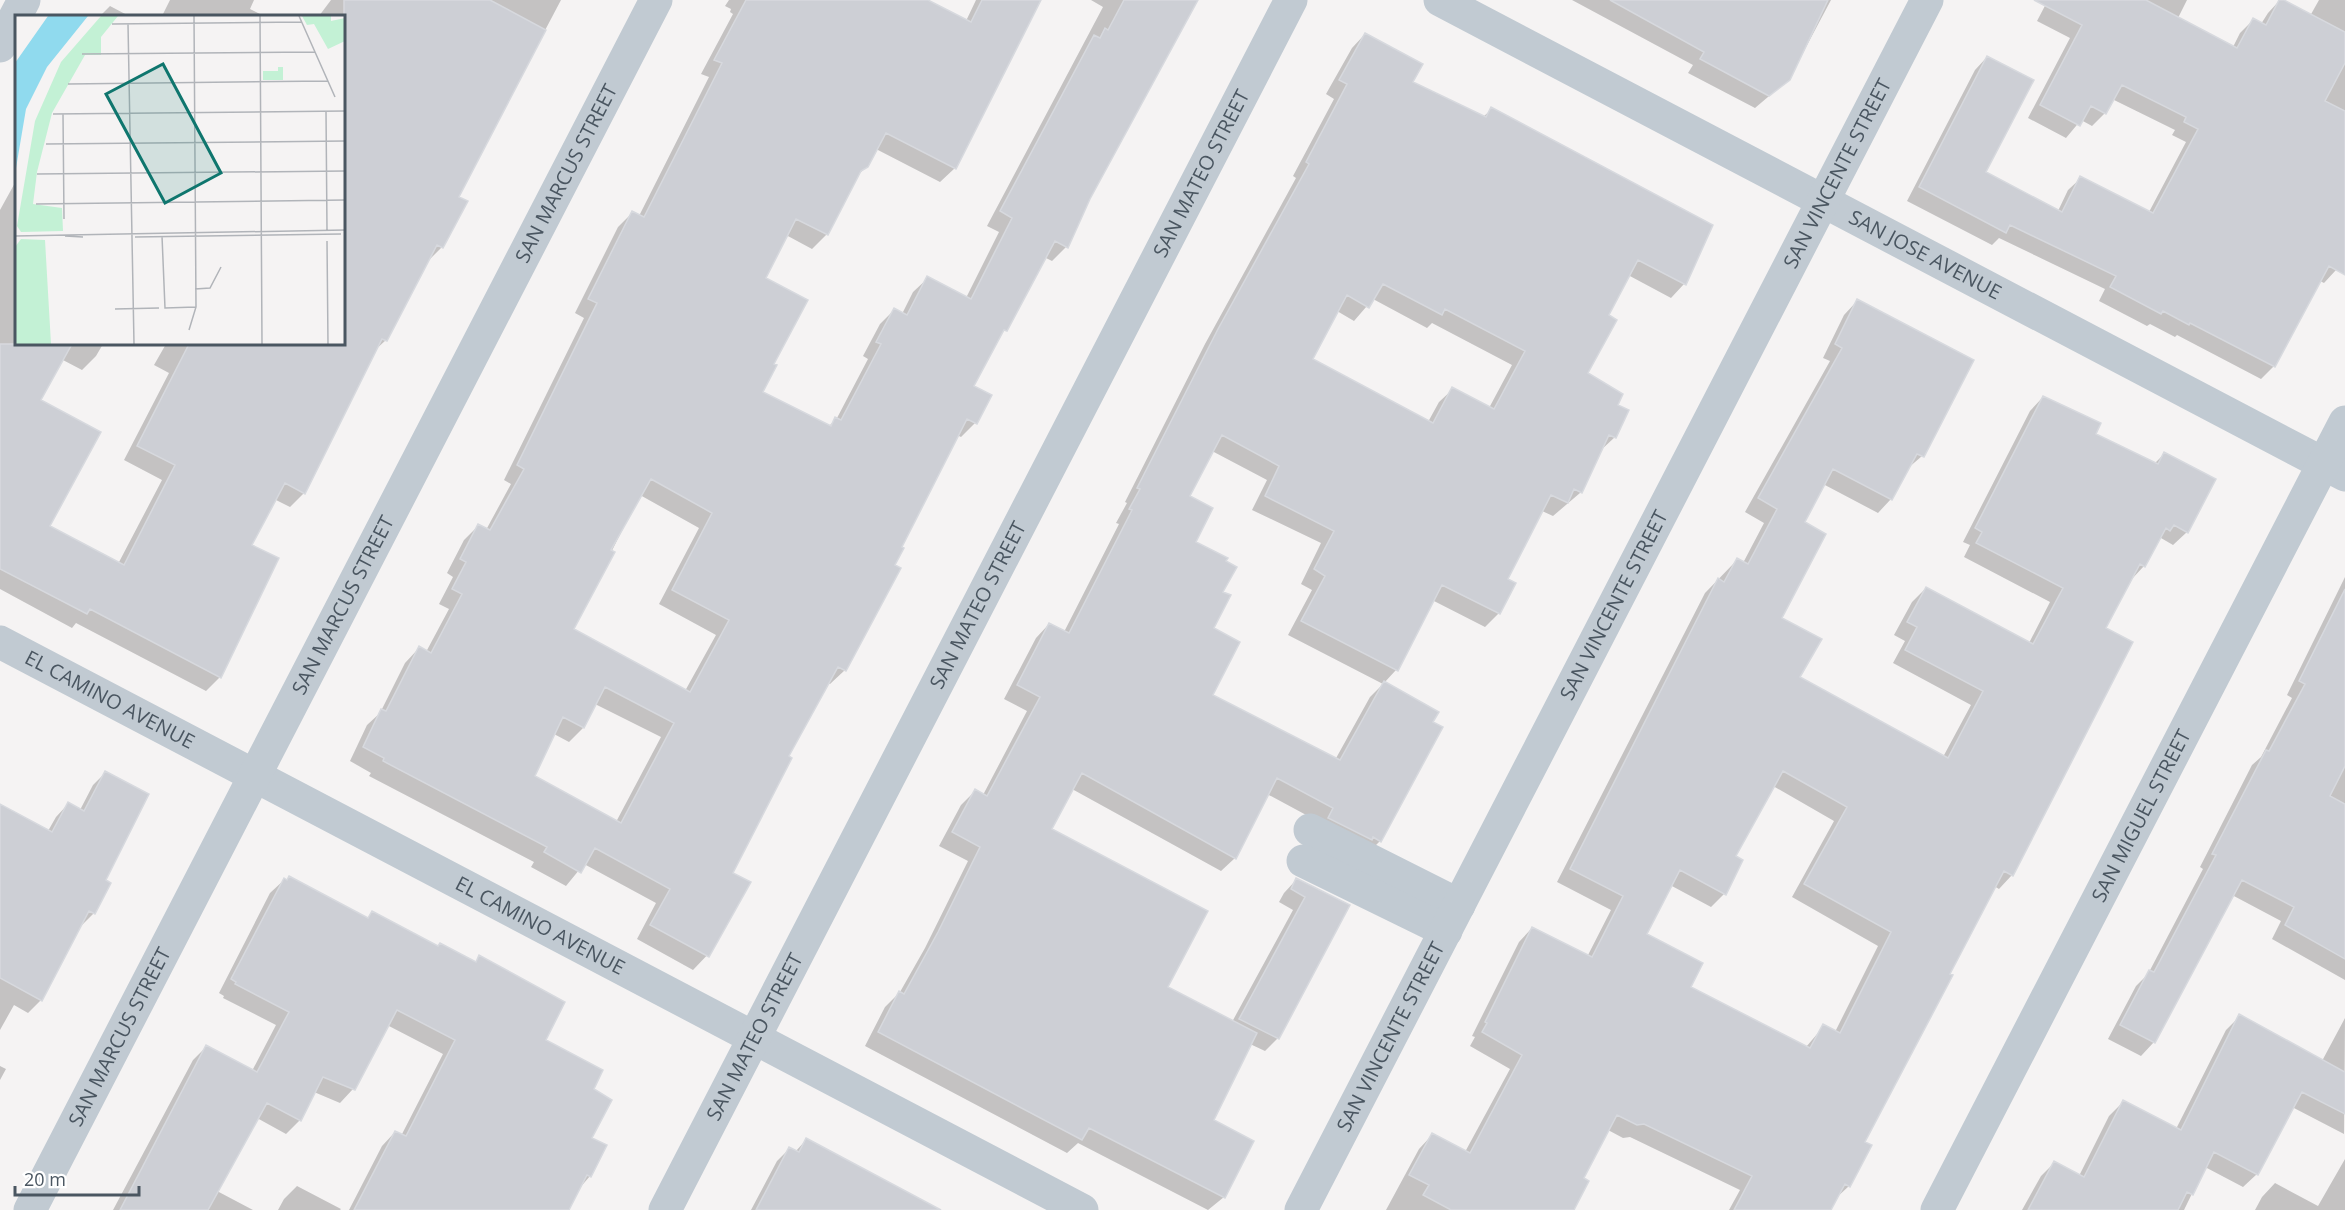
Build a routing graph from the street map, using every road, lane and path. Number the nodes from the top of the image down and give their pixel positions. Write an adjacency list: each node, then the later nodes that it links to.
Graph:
1 (24, 0): 6 (street)
2 (656, 0): 13 (street, SAN MARCUS STREET)
3 (1291, 0): 16 (street, SAN MATEO STREET)
4 (1440, 0): 9 (street, SAN JOSE AVENUE)
5 (1927, 0): 9 (street, SAN VINCENTE STREET)
6 (16, 15)
7 (15, 17): 8 (street)
8 (0, 46)
9 (1823, 201): 11 (street, SAN JOSE AVENUE); 15 (street, SAN VINCENTE STREET)
10 (2345, 422): 11 (street, SAN MIGUEL STREET)
11 (2334, 470): 21 (street, SAN MIGUEL STREET)
12 (0, 642): 13 (street, EL CAMINO AVENUE)
13 (255, 776): 16 (street, EL CAMINO AVENUE); 17 (street, SAN MARCUS STREET)
14 (1307, 845): 15 (street)
15 (1452, 918): 20 (street, SAN VINCENTE STREET)
16 (754, 1038): 18 (street, SAN MATEO STREET); 19 (street, EL CAMINO AVENUE)
17 (30, 1210)
18 (665, 1210)
19 (1082, 1210)
20 (1301, 1210)
21 (1937, 1210)

